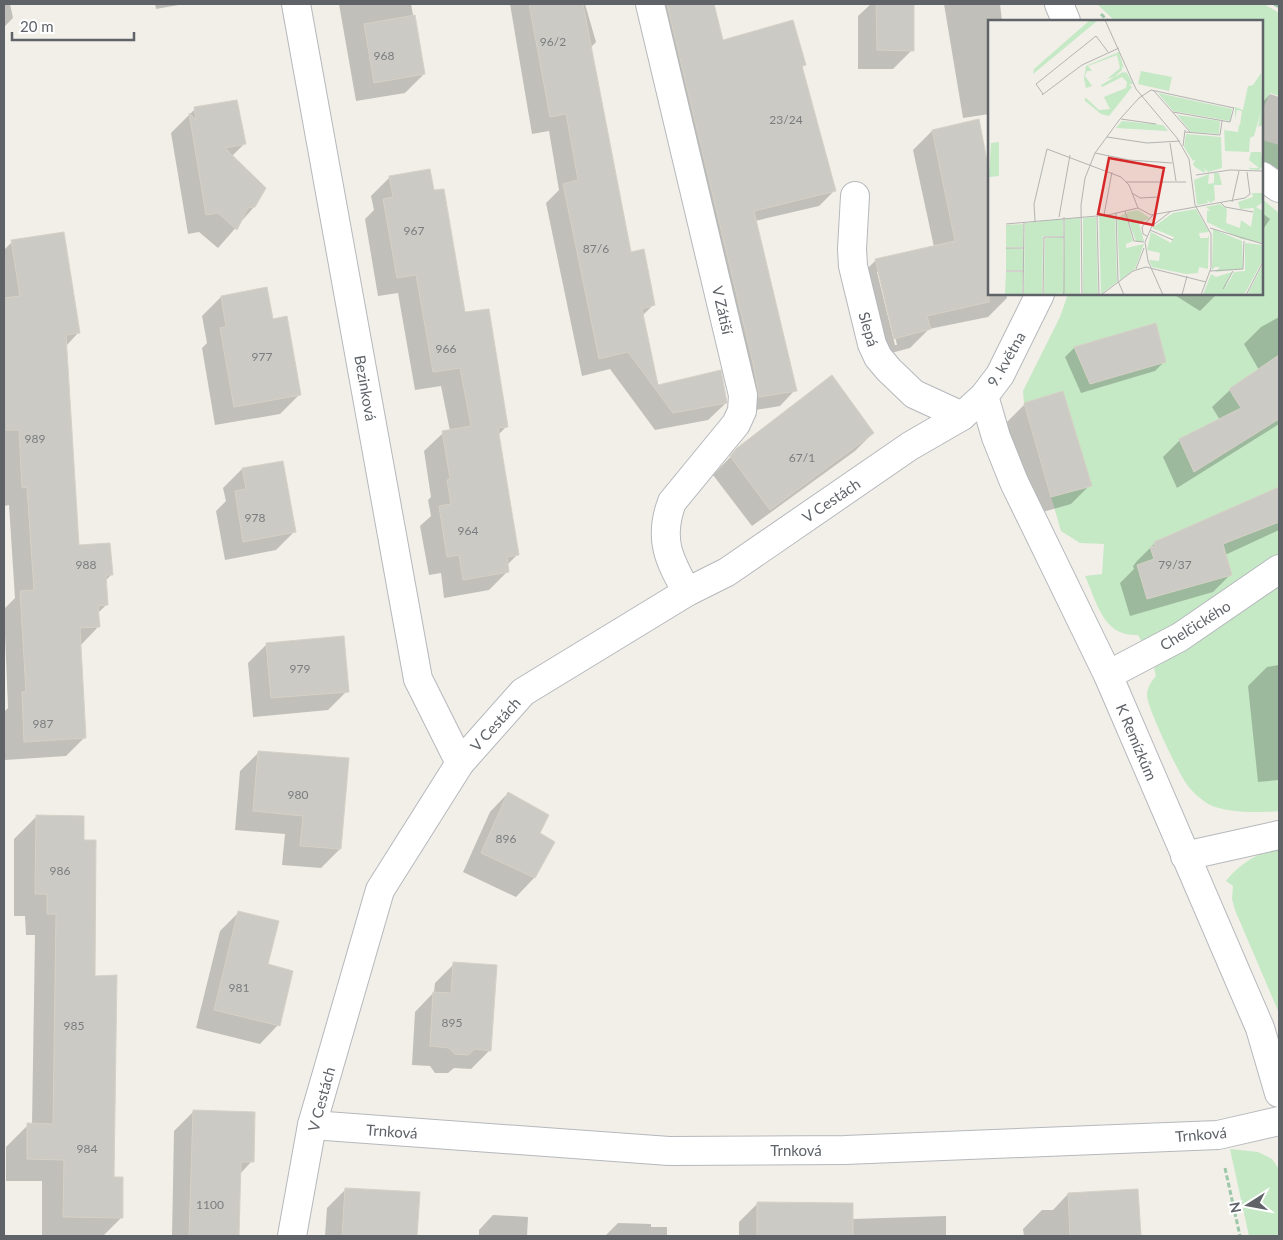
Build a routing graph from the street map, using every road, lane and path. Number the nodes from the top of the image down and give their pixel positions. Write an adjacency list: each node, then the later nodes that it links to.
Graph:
1 (296, 4): 16 (street, Bezinková)
2 (650, 4): 14 (street, V Zátiší)
3 (1059, 4): 6 (street)
4 (1274, 4): 5 (path)
5 (1279, 7)
6 (1066, 20)
7 (1263, 177): 8 (street)
8 (1279, 188)
9 (855, 196): 12 (street, Slepá)
10 (1040, 295): 11 (street, 9. května)
11 (984, 396): 12 (street, 9. května); 15 (street, K Remízkům)
12 (962, 416): 14 (street, V Cestách)
13 (1279, 568): 15 (street, Chelčického)
14 (687, 592): 16 (street, V Cestách)
15 (1108, 675): 18 (street, K Remízkům)
16 (460, 764): 21 (street, V Cestách)
17 (1279, 835): 18 (street)
18 (1185, 856): 19 (street, K Remízkům)
19 (1279, 1093)
20 (1279, 1121): 22 (street, Trnková)
21 (312, 1125): 22 (street, Trnková); 23 (street, V Cestách)
22 (1218, 1135): 24 (path)
23 (292, 1236)
24 (1240, 1236)

